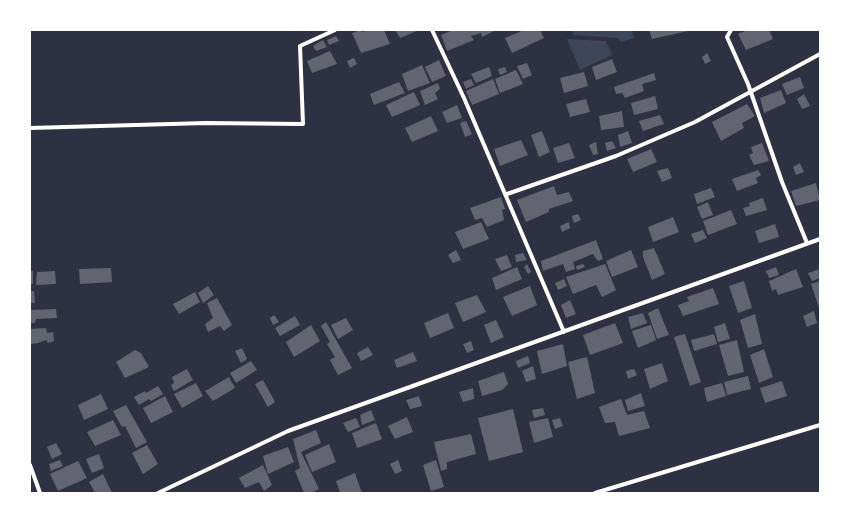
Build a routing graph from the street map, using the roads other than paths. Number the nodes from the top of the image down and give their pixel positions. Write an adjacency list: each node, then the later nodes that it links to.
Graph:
1 (335, 30): 6 (street)
2 (432, 30): 7 (street)
3 (731, 30): 5 (street)
4 (820, 54): 5 (street)
5 (751, 91): 7 (street); 9 (street)
6 (30, 128)
7 (507, 194): 10 (street)
8 (820, 239): 9 (street)
9 (807, 243): 10 (street)
10 (564, 332): 14 (street)
11 (820, 425): 15 (street)
12 (30, 465): 13 (street)
13 (40, 493)
14 (158, 493)
15 (595, 493)

